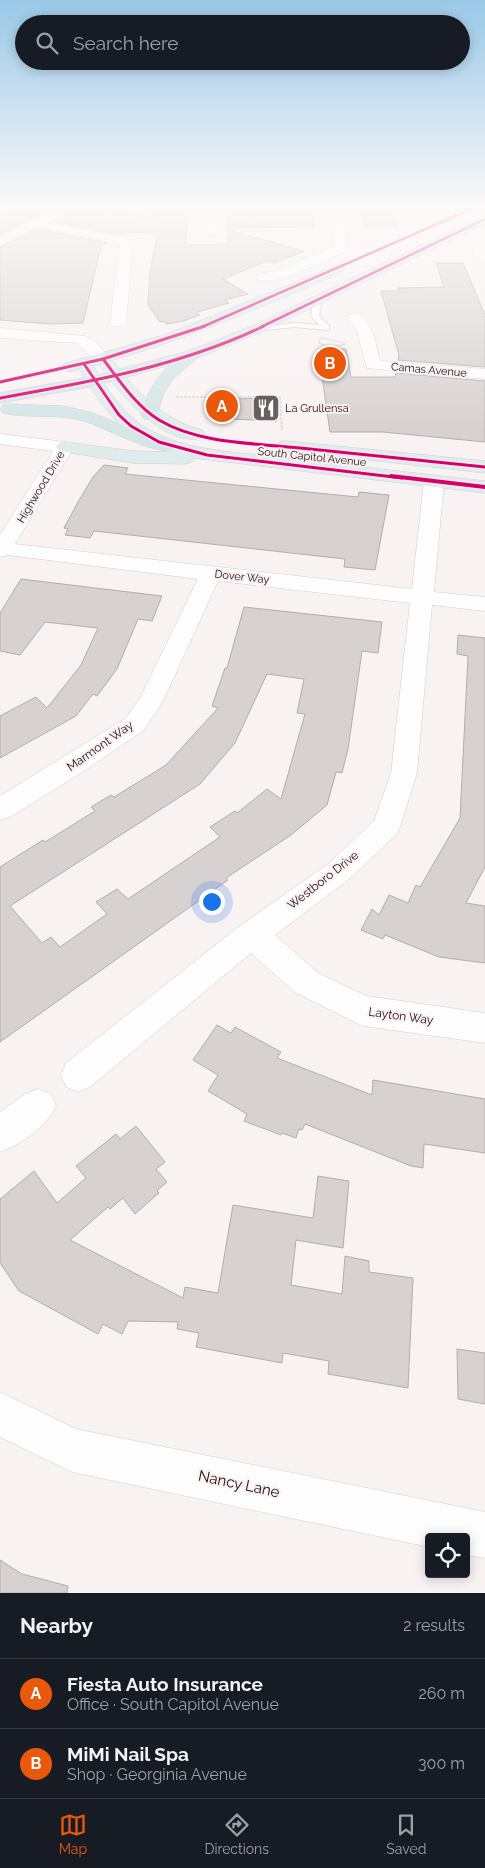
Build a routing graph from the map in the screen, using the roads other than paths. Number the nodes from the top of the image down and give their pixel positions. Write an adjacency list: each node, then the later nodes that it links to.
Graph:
1 (123, 281): 6 (street)
2 (305, 281): 15 (highway)
3 (353, 281): 4 (highway)
4 (318, 298): 7 (highway); 7 (lane)
5 (353, 317): 17 (street, Camas Avenue)
6 (118, 323)
7 (257, 329): 14 (highway)
8 (0, 333): 9 (street)
9 (16, 335): 10 (street); 13 (street)
10 (48, 338): 15 (street); 16 (street)
11 (323, 341): 12 (lane)
12 (342, 344)
13 (0, 349)
14 (194, 354): 18 (highway); 23 (highway)
15 (103, 359): 16 (highway); 18 (main road, South Capitol Avenue)
16 (84, 364): 19 (main road, South Capitol Avenue); 20 (highway)
17 (485, 374)
18 (116, 376): 19 (highway); 23 (main road, South Capitol Avenue)
19 (95, 381): 21 (highway); 25 (main road, South Capitol Avenue)
20 (0, 382)
21 (0, 398)
22 (0, 409): 25 (highway)
23 (150, 414): 28 (main road, South Capitol Avenue)
24 (0, 439): 26 (street)
25 (169, 446): 27 (main road, South Capitol Avenue)
26 (65, 447): 27 (main road); 31 (street, Highwood Drive)
27 (204, 454): 29 (main road, South Capitol Avenue)
28 (485, 467)
29 (434, 481): 30 (main road, South Capitol Avenue); 33 (street, Westboro Drive)
30 (485, 487)
31 (1, 549): 32 (street, Dover Way)
32 (211, 574): 33 (street, Dover Way); 35 (street, Marmont Way)
33 (422, 596): 34 (street, Dover Way); 36 (street, Westboro Drive)
34 (485, 604)
35 (0, 809)
36 (252, 934): 37 (street, Layton Way); 38 (street, Westboro Drive)
37 (485, 1028)
38 (78, 1075)
39 (38, 1106): 40 (street)
40 (0, 1134)
41 (0, 1414): 42 (street, Nancy Lane)
42 (485, 1535)

